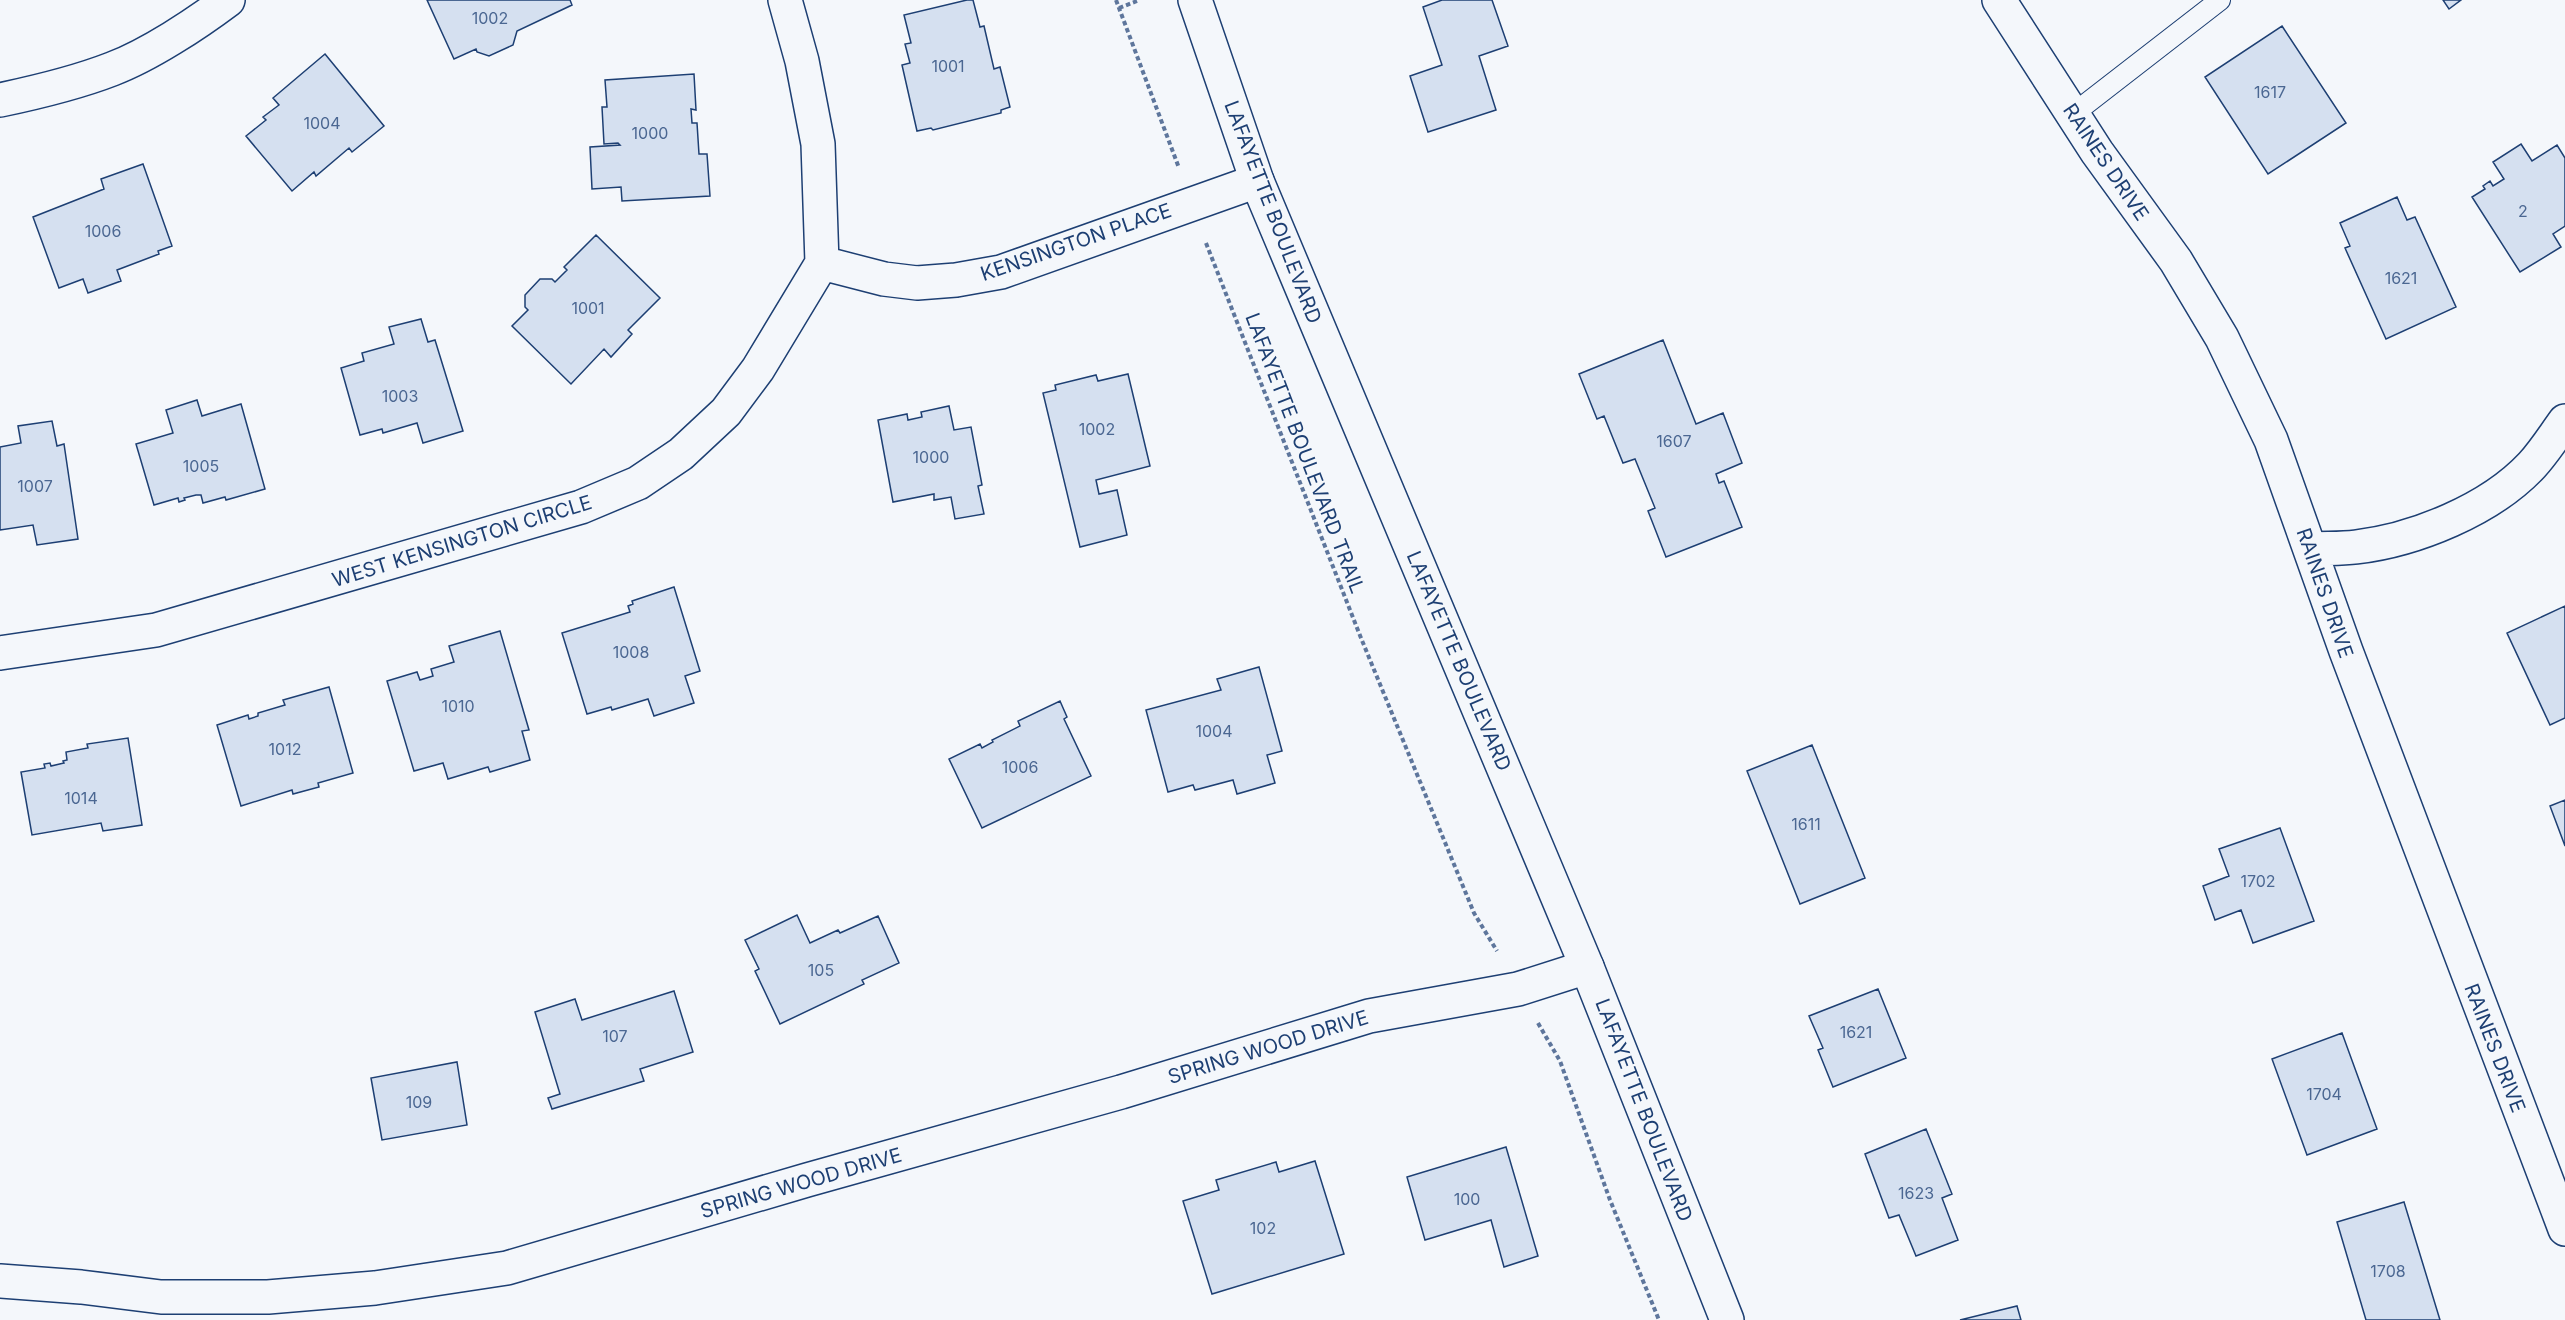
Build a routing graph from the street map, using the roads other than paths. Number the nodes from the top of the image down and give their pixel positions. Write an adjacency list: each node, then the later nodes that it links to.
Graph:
1 (228, 0): 6 (street)
2 (785, 0): 9 (street)
3 (1196, 0): 8 (street, LAFAYETTE BOULEVARD)
4 (1999, 0): 7 (street, RAINES DRIVE)
5 (2220, 0): 7 (lane)
6 (0, 100)
7 (2073, 114): 11 (street, RAINES DRIVE)
8 (1257, 181): 9 (street, KENSINGTON PLACE); 13 (street, LAFAYETTE BOULEVARD)
9 (822, 263): 12 (street, WEST KENSINGTON CIRCLE)
10 (2565, 421): 11 (street)
11 (2310, 549): 14 (street, RAINES DRIVE)
12 (0, 653)
13 (1587, 967): 15 (street, SPRING WOOD DRIVE); 16 (street, LAFAYETTE BOULEVARD)
14 (2565, 1229)
15 (0, 1281)
16 (1727, 1320)

